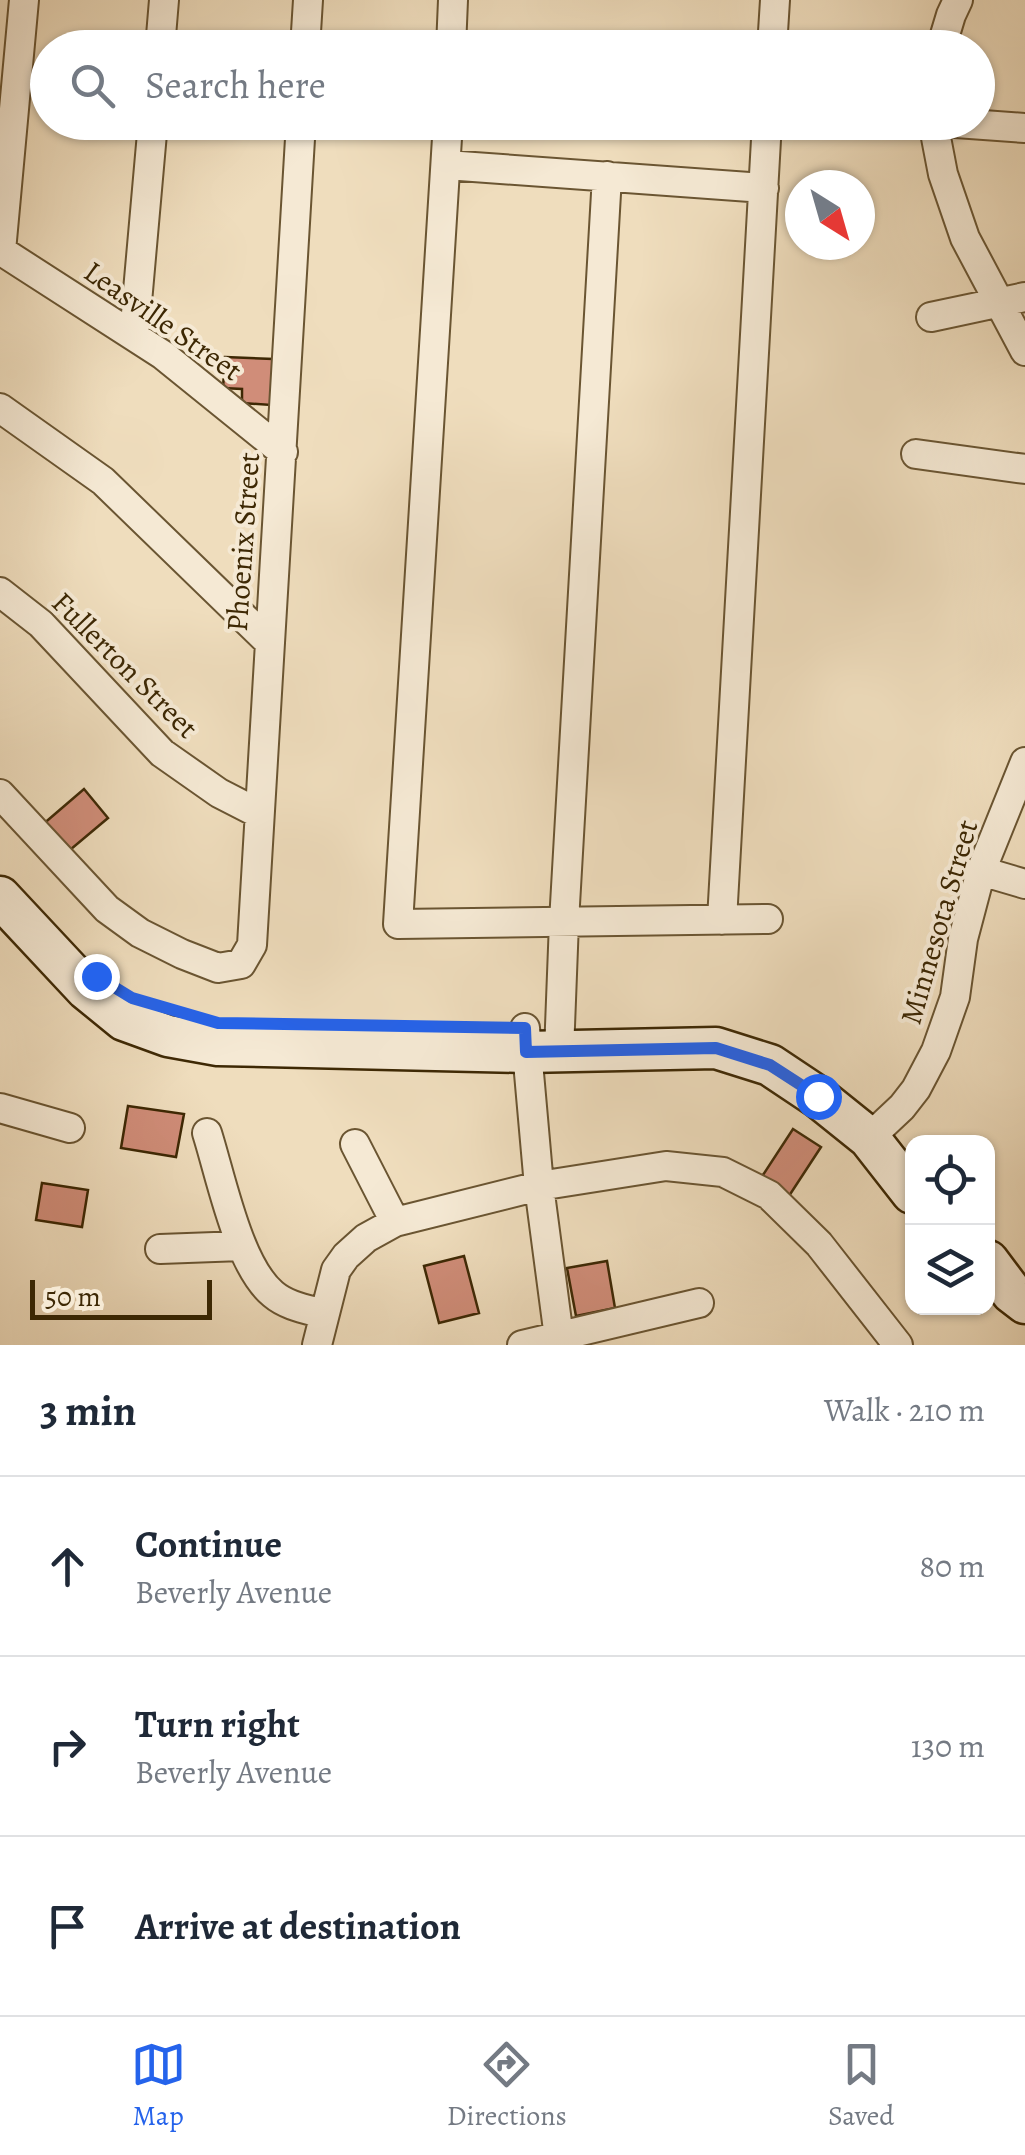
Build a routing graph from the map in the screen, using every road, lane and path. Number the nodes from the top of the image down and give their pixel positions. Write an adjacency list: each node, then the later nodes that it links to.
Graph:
1 (24, 0): 22 (street)
2 (164, 0): 7 (street)
3 (308, 0): 8 (street)
4 (453, 0): 9 (street)
5 (775, 0): 10 (street)
6 (958, 0): 11 (street)
7 (162, 30)
8 (306, 30)
9 (452, 30)
10 (773, 30)
11 (946, 30)
12 (995, 126): 13 (street)
13 (1025, 128)
14 (151, 140): 25 (street)
15 (300, 140): 28 (street, Phoenix Street)
16 (447, 140): 19 (street)
17 (767, 140): 21 (street)
18 (937, 140): 23 (street)
19 (446, 164): 20 (street); 42 (street)
20 (608, 176): 21 (street); 42 (street)
21 (764, 188): 41 (street)
22 (1, 250): 25 (street, Leasville Street)
23 (1011, 299): 24 (street); 26 (street)
24 (931, 317)
25 (134, 336): 28 (street, Leasville Street)
26 (1025, 351)
27 (0, 408): 32 (street)
28 (282, 452): 32 (street, Phoenix Street)
29 (916, 454): 30 (street)
30 (1025, 469)
31 (0, 592): 35 (street, Fullerton Street)
32 (269, 642): 35 (street, Phoenix Street)
33 (1025, 762): 37 (street, Minnesota Street)
34 (0, 794): 35 (street, Phoenix Street)
35 (258, 813)
36 (0, 869): 43 (street)
37 (981, 872): 38 (street); 46 (street, Minnesota Street)
38 (1025, 884)
39 (0, 897): 43 (street)
40 (768, 919): 41 (street)
41 (722, 920): 42 (street)
42 (564, 922): 43 (street)
43 (543, 1040): 46 (street); 51 (street)
44 (0, 1108): 45 (street)
45 (70, 1128)
46 (877, 1131): 49 (street); 50 (street)
47 (207, 1133): 53 (street)
48 (355, 1144): 52 (street)
49 (905, 1154)
50 (905, 1181)
51 (539, 1186): 52 (street); 61 (street); 64 (street)
52 (395, 1222): 59 (street)
53 (242, 1246): 54 (street); 59 (street)
54 (160, 1249)
55 (995, 1270): 57 (street)
56 (698, 1303): 61 (street)
57 (1025, 1304)
58 (995, 1312): 60 (street)
59 (324, 1314): 62 (street)
60 (1025, 1334)
61 (559, 1340): 63 (street)
62 (317, 1345)
63 (522, 1345)
64 (898, 1345)

